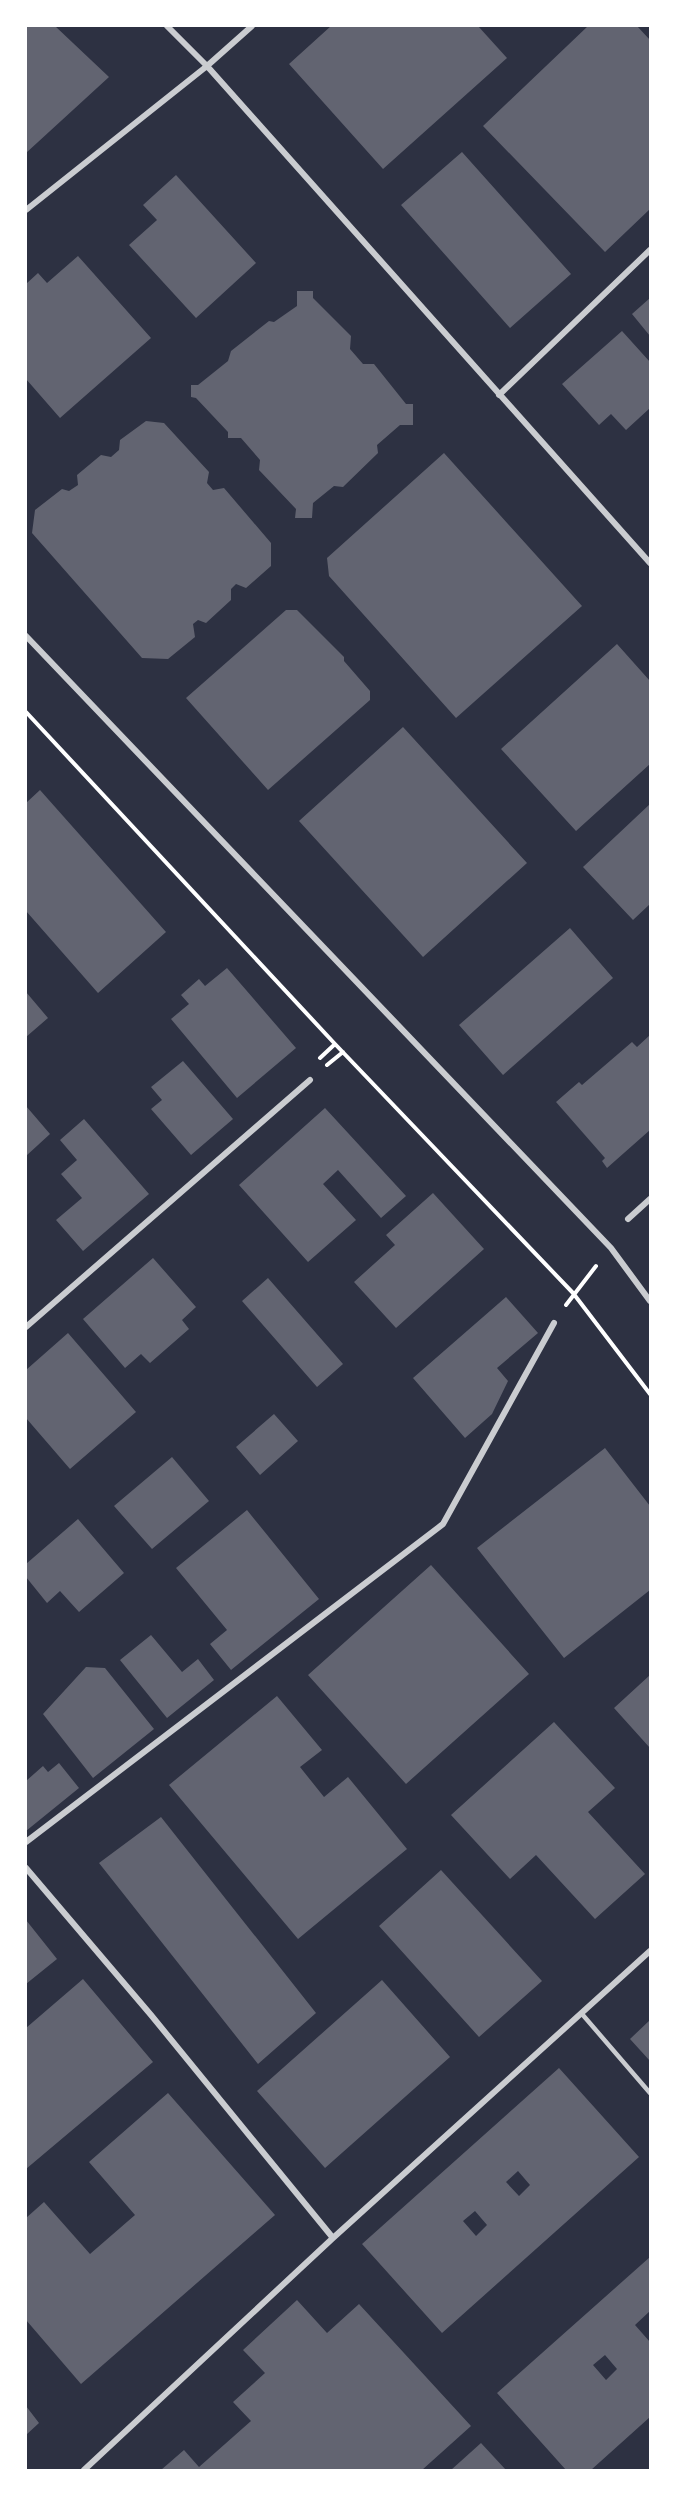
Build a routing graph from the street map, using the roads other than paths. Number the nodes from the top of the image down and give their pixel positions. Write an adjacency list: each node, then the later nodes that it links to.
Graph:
1 (167, 26): 3 (street)
2 (252, 26): 3 (street)
3 (207, 66): 4 (street); 6 (street)
4 (26, 210)
5 (651, 250): 6 (street)
6 (499, 395): 7 (street)
7 (651, 563)
8 (26, 636): 12 (street)
9 (310, 1080): 14 (street)
10 (651, 1199): 11 (street)
11 (628, 1219)
12 (651, 1302)
13 (554, 1323): 15 (street)
14 (26, 1327)
15 (26, 1842)
16 (26, 1868): 20 (street)
17 (651, 1951): 18 (street)
18 (582, 2014): 19 (lane); 20 (street)
19 (651, 2093)
20 (333, 2238): 21 (street)
21 (84, 2470)

